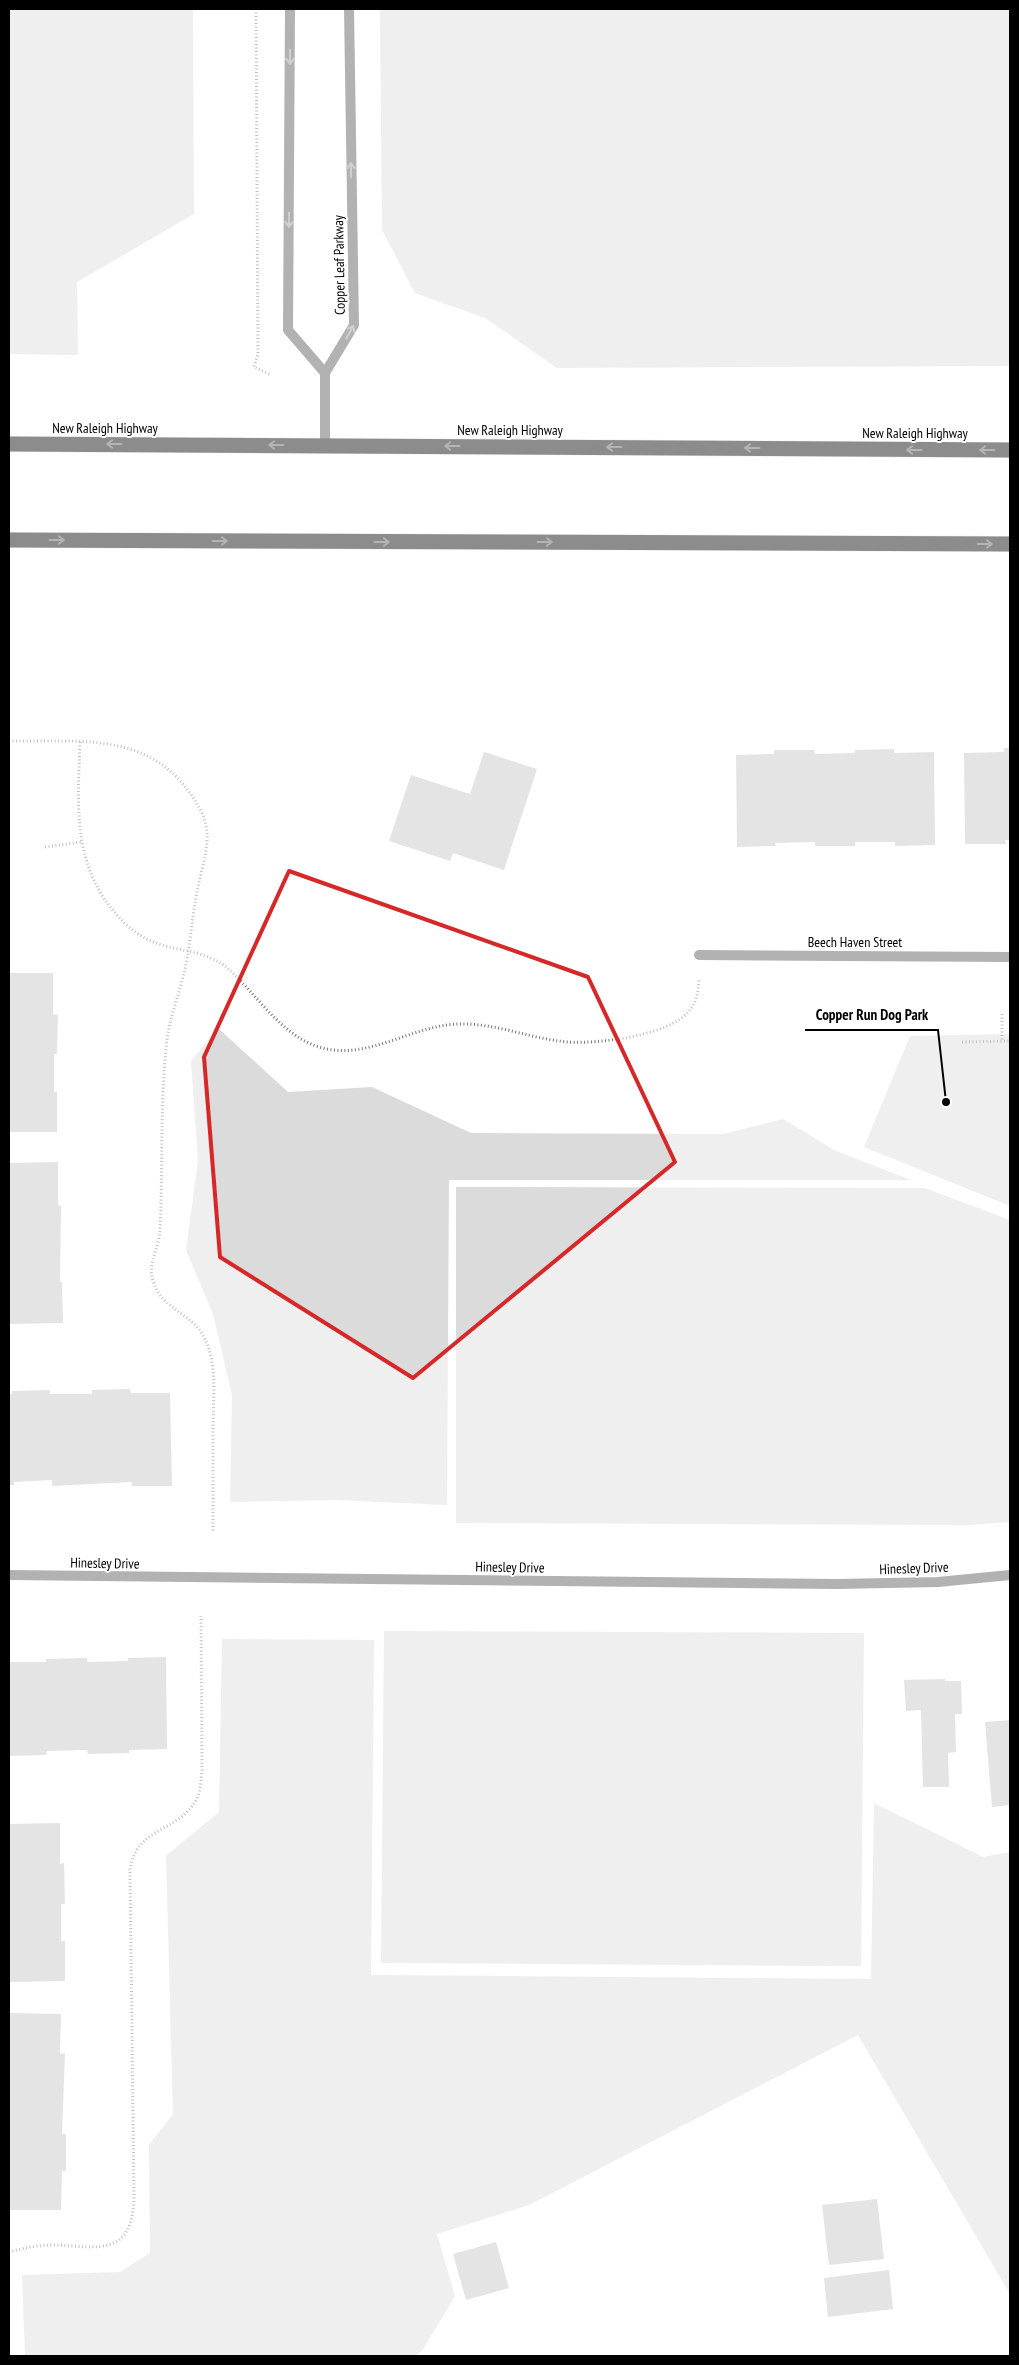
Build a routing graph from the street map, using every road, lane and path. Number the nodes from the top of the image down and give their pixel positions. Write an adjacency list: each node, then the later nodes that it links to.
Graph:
1 (256, 9): 5 (path)
2 (290, 9): 4 (street, one-way to 4)
3 (349, 9): 4 (street, Copper Leaf Parkway, one-way to 3)
4 (324, 373): 7 (street)
5 (271, 374)
6 (9, 444): 7 (highway, New Raleigh Highway, one-way to 6)
7 (325, 445): 8 (highway, New Raleigh Highway, one-way to 7)
8 (1010, 450)
9 (9, 540): 10 (highway, one-way to 10)
10 (1010, 544)
11 (9, 741): 12 (path)
12 (80, 742): 13 (path); 15 (path)
13 (81, 842): 14 (path); 15 (path)
14 (45, 847)
15 (189, 951): 18 (path); 23 (path)
16 (699, 954): 17 (street, Beech Haven Street)
17 (1010, 957)
18 (699, 980)
19 (1002, 1014): 20 (path)
20 (1002, 1041): 21 (path); 22 (path)
21 (1010, 1041)
22 (962, 1042)
23 (213, 1531)
24 (9, 1575): 25 (street, Hinesley Drive)
25 (1010, 1575)
26 (200, 1616): 27 (path)
27 (9, 2252)

